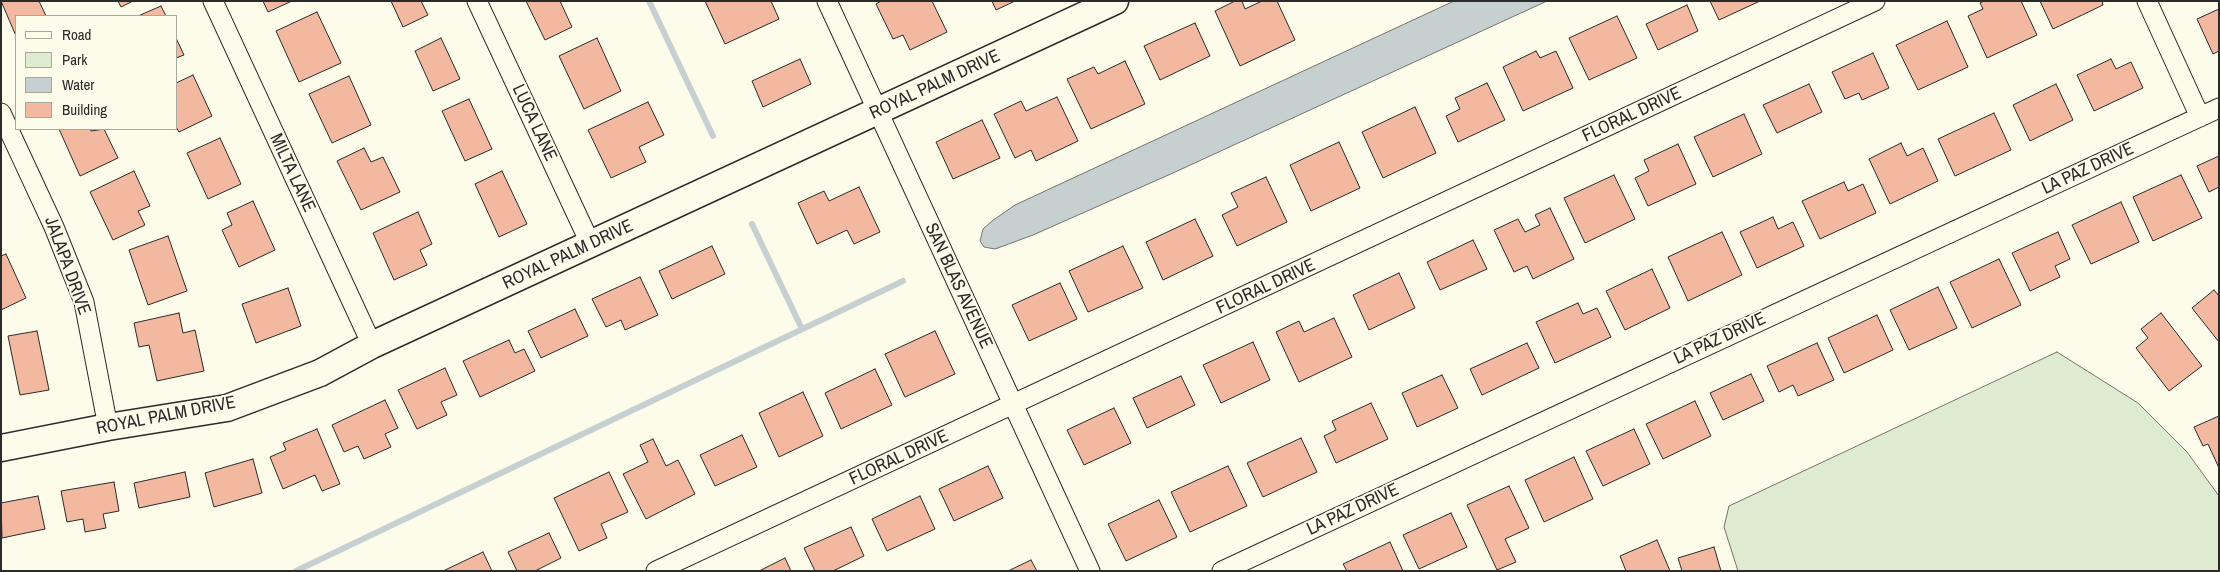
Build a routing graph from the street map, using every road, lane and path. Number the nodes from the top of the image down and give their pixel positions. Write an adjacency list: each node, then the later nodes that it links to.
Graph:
1 (213, 1): 12 (street, MILTA LANE)
2 (477, 1): 11 (street, LUCA LANE)
3 (827, 1): 8 (street, SAN BLAS AVENUE)
4 (1875, 1): 13 (street, FLORAL DRIVE)
5 (2147, 1): 10 (street)
6 (1101, 4): 8 (street, ROYAL PALM DRIVE)
7 (2219, 108): 10 (street, LA PAZ DRIVE)
8 (877, 112): 11 (street, ROYAL PALM DRIVE); 13 (street, SAN BLAS AVENUE)
9 (1, 113): 14 (street, JALAPA DRIVE)
10 (2200, 117): 18 (street, LA PAZ DRIVE)
11 (591, 245): 12 (street, ROYAL PALM DRIVE)
12 (372, 345): 14 (street, ROYAL PALM DRIVE)
13 (1013, 405): 16 (street, FLORAL DRIVE); 17 (street, SAN BLAS AVENUE)
14 (108, 427): 15 (street, ROYAL PALM DRIVE)
15 (1, 448)
16 (656, 571)
17 (1090, 571)
18 (1222, 571)

